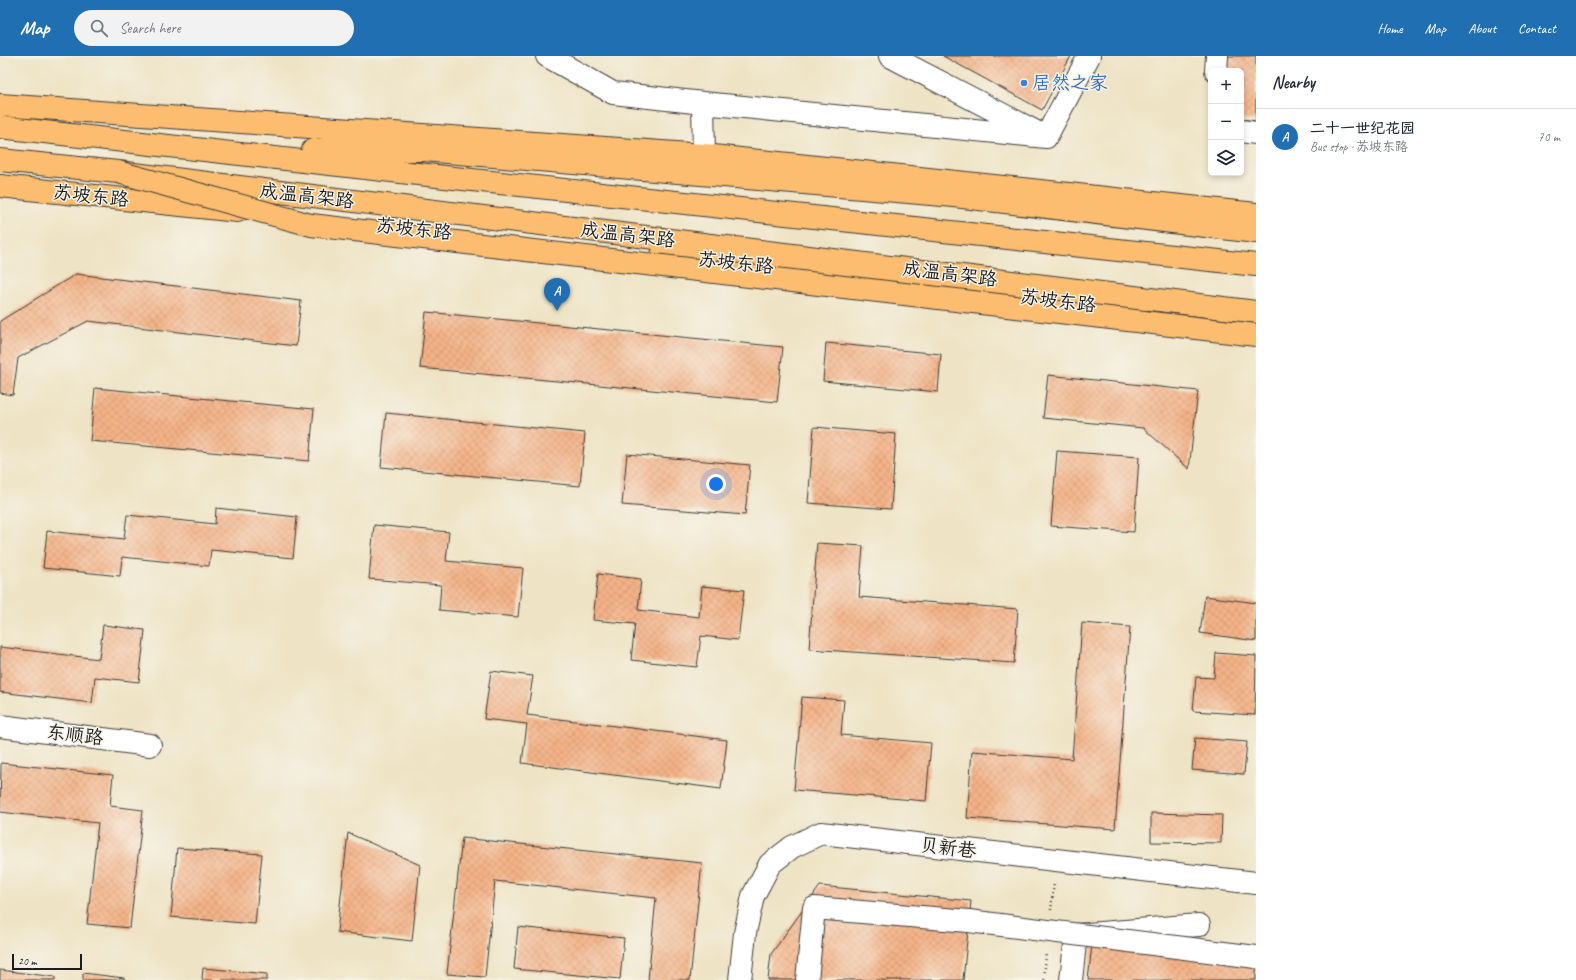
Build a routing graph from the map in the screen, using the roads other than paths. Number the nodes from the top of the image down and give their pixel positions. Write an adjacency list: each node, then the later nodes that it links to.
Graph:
1 (548, 56): 6 (street)
2 (890, 56): 11 (street)
3 (1089, 56): 11 (street)
4 (1217, 56): 5 (street)
5 (1216, 68)
6 (702, 103): 11 (street); 13 (street)
7 (0, 105): 13 (main road)
8 (0, 127): 12 (main road, 成温高架路)
9 (1244, 131): 10 (street)
10 (1256, 133)
11 (1046, 138)
12 (206, 150): 18 (main road); 19 (main road, 成温高架路)
13 (704, 155): 17 (main road)
14 (0, 160): 15 (main road, 成温高架路)
15 (118, 172): 20 (main road, 成温高架路, bridge); 22 (main road, bridge)
16 (0, 186): 21 (main road, 苏坡东路)
17 (1256, 214)
18 (1256, 232)
19 (1256, 265)
20 (1256, 312)
21 (1256, 325)
22 (1256, 335)
23 (0, 726): 24 (street, 东顺路)
24 (150, 745)
25 (1256, 883): 29 (street, 贝新巷)
26 (1198, 925): 27 (street, bridge)
27 (1076, 935): 28 (street, bridge); 30 (street, bridge); 31 (street)
28 (1256, 957)
29 (740, 980)
30 (807, 980)
31 (1071, 980)

